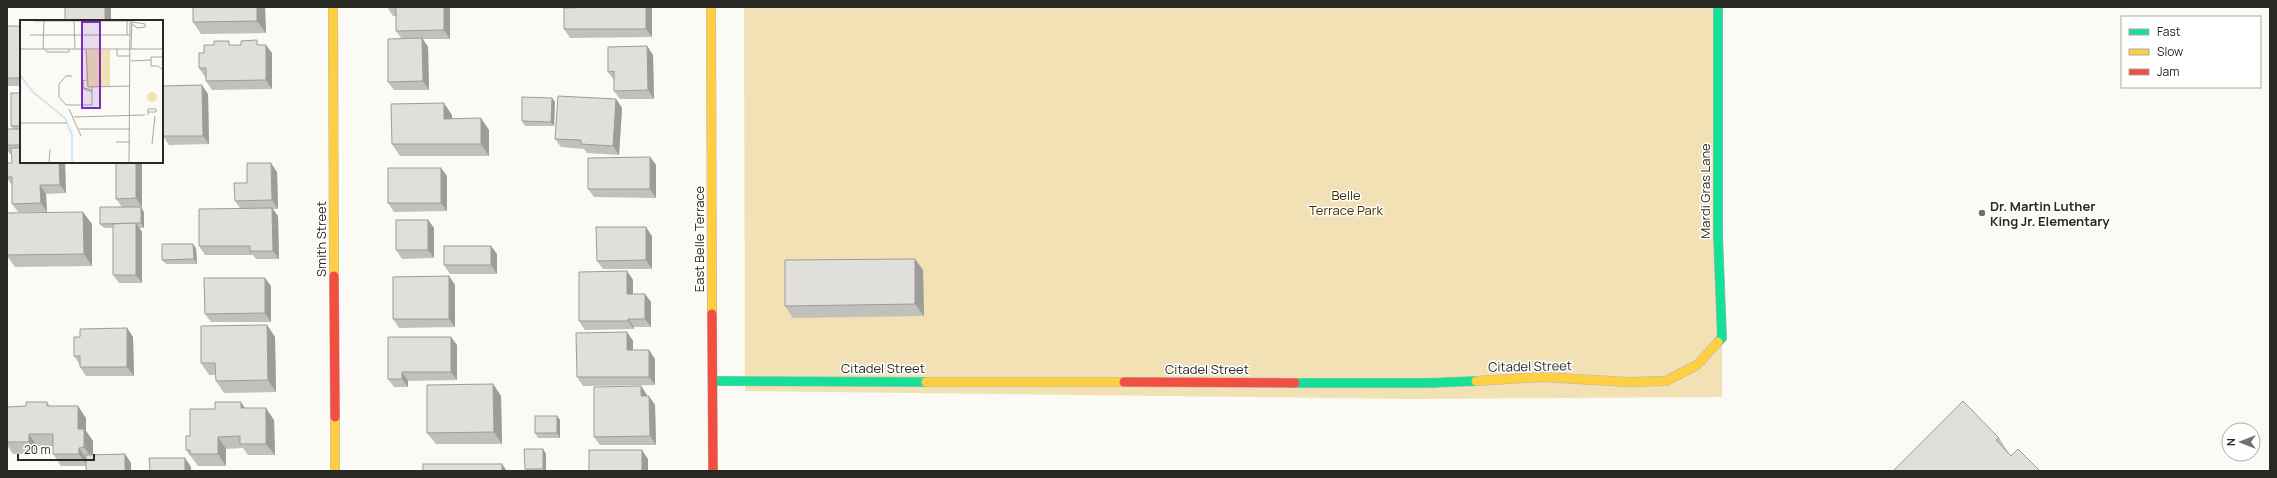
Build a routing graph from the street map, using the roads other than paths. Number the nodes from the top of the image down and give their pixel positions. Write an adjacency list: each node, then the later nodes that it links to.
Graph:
1 (333, 7): 6 (street, Smith Street)
2 (711, 7): 5 (street, East Belle Terrace)
3 (1718, 7): 4 (street, Mardi Gras Lane)
4 (1696, 365): 5 (street, Citadel Street)
5 (713, 381): 7 (street, East Belle Terrace)
6 (335, 471)
7 (713, 471)

